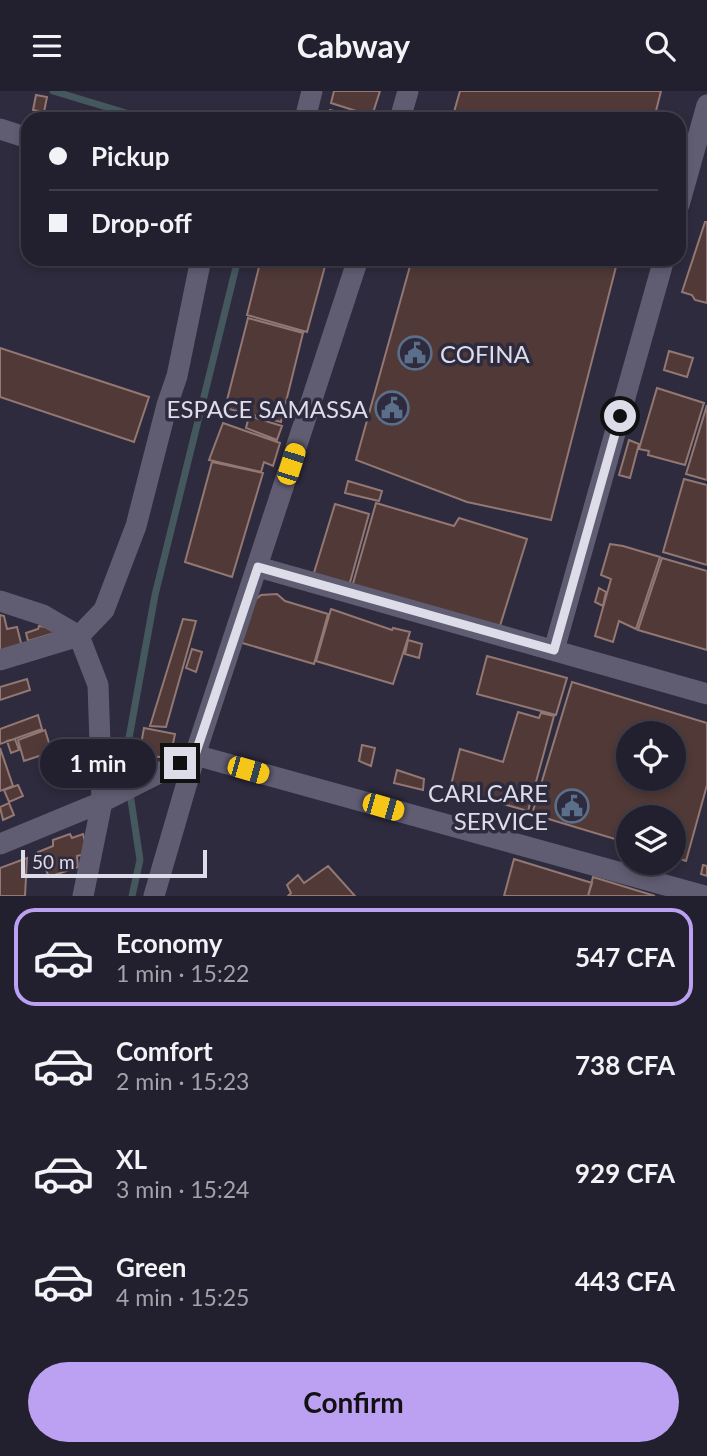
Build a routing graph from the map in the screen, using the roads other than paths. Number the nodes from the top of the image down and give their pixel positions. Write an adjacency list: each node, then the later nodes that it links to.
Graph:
1 (312, 91): 4 (street)
2 (408, 91): 5 (street)
3 (707, 105): 8 (street)
4 (306, 112)
5 (402, 112)
6 (0, 129): 7 (street)
7 (21, 136)
8 (686, 180)
9 (200, 266): 14 (street)
10 (356, 266): 12 (street)
11 (662, 266): 15 (street)
12 (258, 567): 15 (street); 18 (street)
13 (0, 601): 14 (street)
14 (79, 636): 16 (street); 19 (street)
15 (554, 650): 17 (street)
16 (0, 660)
17 (707, 694)
18 (188, 759): 19 (street); 22 (street); 23 (street)
19 (102, 802): 20 (street); 21 (street)
20 (0, 844)
21 (83, 896)
22 (154, 896)
23 (705, 896)

